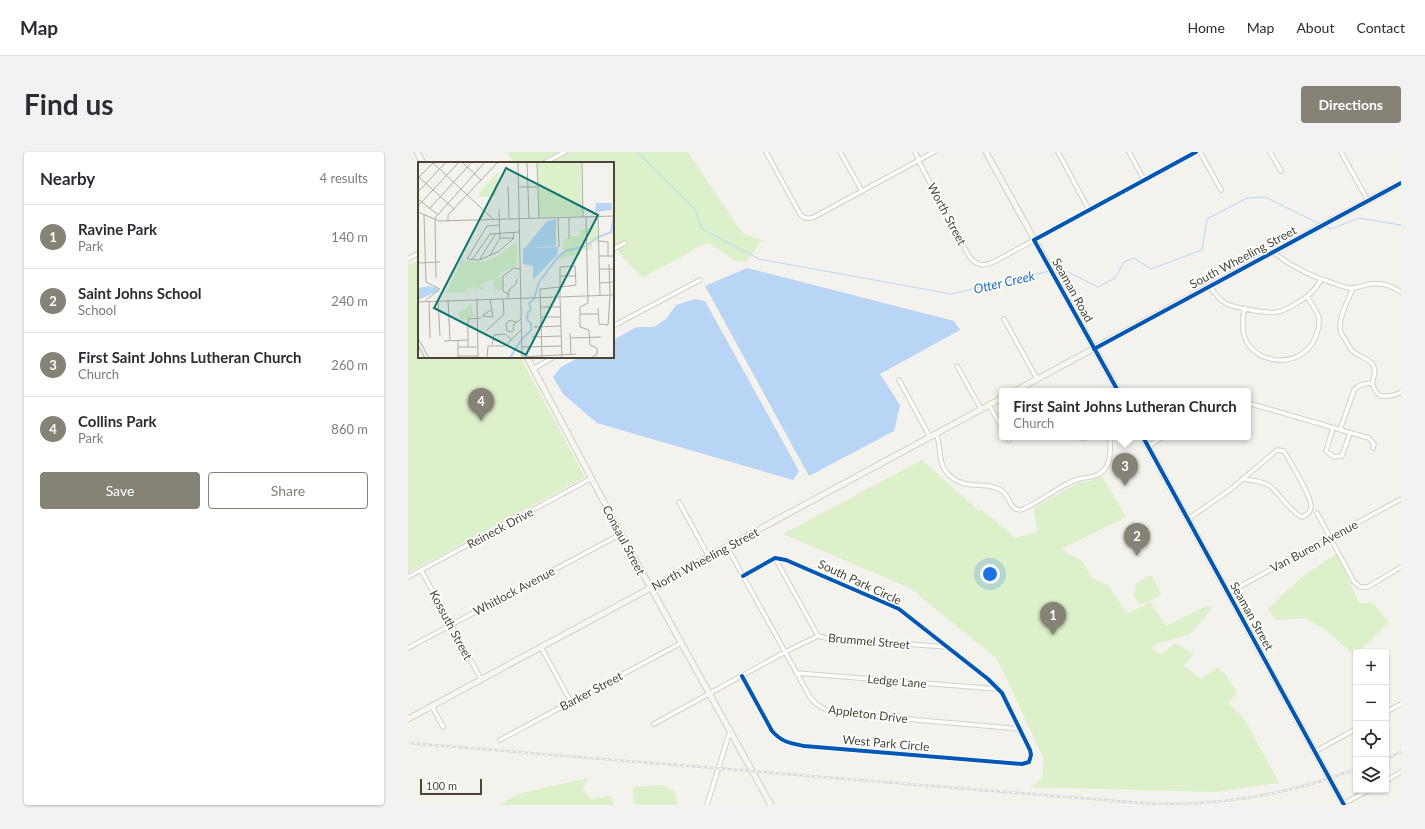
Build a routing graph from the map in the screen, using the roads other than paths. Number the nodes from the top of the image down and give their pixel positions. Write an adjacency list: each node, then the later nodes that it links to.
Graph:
1 (417, 152): 15 (street)
2 (565, 152): 16 (street)
3 (766, 152): 21 (street)
4 (840, 152): 21 (street)
5 (915, 152): 14 (street, Worth Street)
6 (934, 152): 14 (street)
7 (986, 152): 24 (street, Seaman Road)
8 (1058, 152): 23 (street)
9 (1129, 152): 18 (street)
10 (1196, 152): 18 (street)
11 (1200, 152): 20 (street)
12 (1270, 152): 17 (street)
13 (1341, 152): 22 (street)
14 (919, 160): 21 (street); 24 (street, Worth Street)
15 (422, 162)
16 (546, 162)
17 (1280, 171)
18 (1144, 180): 23 (street)
19 (1401, 183): 22 (street, South Wheeling Street)
20 (1220, 190)
21 (862, 191)
22 (1368, 201): 27 (street, South Wheeling Street)
23 (1089, 210): 24 (street)
24 (1034, 240): 39 (street, Seaman Road)
25 (625, 243): 26 (street)
26 (614, 248)
27 (1272, 252): 30 (street); 32 (street, South Wheeling Street)
28 (418, 254): 29 (street)
29 (408, 259)
30 (1321, 279): 33 (street); 35 (street)
31 (700, 280): 38 (street)
32 (1210, 286): 36 (street); 39 (street, South Wheeling Street)
33 (1353, 288): 34 (street); 46 (street)
34 (1401, 292)
35 (1306, 296): 36 (street); 36 (street)
36 (1245, 308)
37 (1004, 319): 44 (street)
38 (614, 325)
39 (1094, 349): 44 (street); 48 (street)
40 (528, 358): 43 (street, Consaul Street)
41 (552, 358): 43 (street)
42 (957, 366): 53 (street)
43 (533, 369): 65 (street, Consaul Street)
44 (1037, 379): 47 (street)
45 (899, 380): 59 (street)
46 (1372, 383): 49 (street); 56 (street)
47 (1020, 388)
48 (1116, 388)
49 (1401, 392)
50 (999, 400): 52 (street, North Wheeling Street)
51 (1251, 404): 55 (street)
52 (989, 405): 53 (street, North Wheeling Street); 54 (street)
53 (981, 409): 58 (street, North Wheeling Street)
54 (999, 420)
55 (1333, 428): 56 (street); 57 (street)
56 (1340, 430): 57 (street)
57 (1350, 433): 64 (street)
58 (936, 434): 59 (street, North Wheeling Street); 60 (street)
59 (930, 437): 73 (street, North Wheeling Street)
60 (1110, 440)
61 (1145, 440): 63 (street, Seaman Street)
62 (1158, 440): 63 (street)
63 (1148, 446): 70 (street, Seaman Street)
64 (1373, 448)
65 (592, 478): 71 (street, Consaul Street); 77 (street, Reineck Drive)
66 (1242, 479): 66 (street); 70 (street)
67 (1401, 499): 72 (street, Van Buren Avenue)
68 (679, 502): 74 (street)
69 (1318, 513): 72 (street)
70 (1188, 519): 81 (street, Seaman Street)
71 (621, 534): 80 (street, Consaul Street); 82 (street, Whitlock Avenue)
72 (1330, 537): 76 (street); 81 (street, Van Buren Avenue)
73 (727, 547): 74 (street, North Wheeling Street); 78 (street, Appleton Drive)
74 (709, 557): 80 (street, North Wheeling Street)
75 (775, 558): 78 (street); 83 (street); 86 (street, South Park Circle)
76 (1401, 567)
77 (421, 570): 79 (street, Reineck Drive); 82 (street, Kossuth Street)
78 (743, 576): 88 (street, Appleton Drive)
79 (408, 577)
80 (651, 588): 84 (street, Consaul Street); 85 (street, North Wheeling Street)
81 (1228, 593): 105 (street, Seaman Street)
82 (451, 625): 87 (street, Whitlock Avenue); 91 (street, Kossuth Street)
83 (818, 636): 86 (street, Brummel Street); 88 (street, Brummel Street)
84 (681, 643): 93 (street, Consaul Street); 94 (street, Barker Street)
85 (541, 647): 91 (street, North Wheeling Street); 94 (street)
86 (947, 647): 92 (street, South Park Circle)
87 (408, 648)
88 (784, 652): 89 (street, Appleton Drive); 90 (street, Brummel Street)
89 (796, 673): 92 (street, Ledge Lane); 101 (street, Appleton Drive)
90 (742, 676): 93 (street, Brummel Street); 101 (street, West Park Circle)
91 (481, 679): 96 (street, North Wheeling Street)
92 (998, 689): 101 (street, South Park Circle)
93 (709, 694): 99 (street, Brummel Street); 103 (street, Consaul Street)
94 (571, 702): 104 (street, Barker Street)
95 (1401, 704): 97 (street)
96 (432, 706): 98 (street, North Wheeling Street); 100 (street)
97 (1389, 710)
98 (408, 719)
99 (654, 724)
100 (443, 727)
101 (1021, 729)
102 (1353, 730): 105 (street)
103 (730, 731): 109 (street); 110 (street, Consaul Street)
104 (500, 740)
105 (1314, 752): 111 (street, Seaman Street)
106 (1401, 772): 107 (street)
107 (1389, 779)
108 (1364, 793): 111 (street)
109 (707, 805)
110 (771, 805)
111 (1344, 805)

